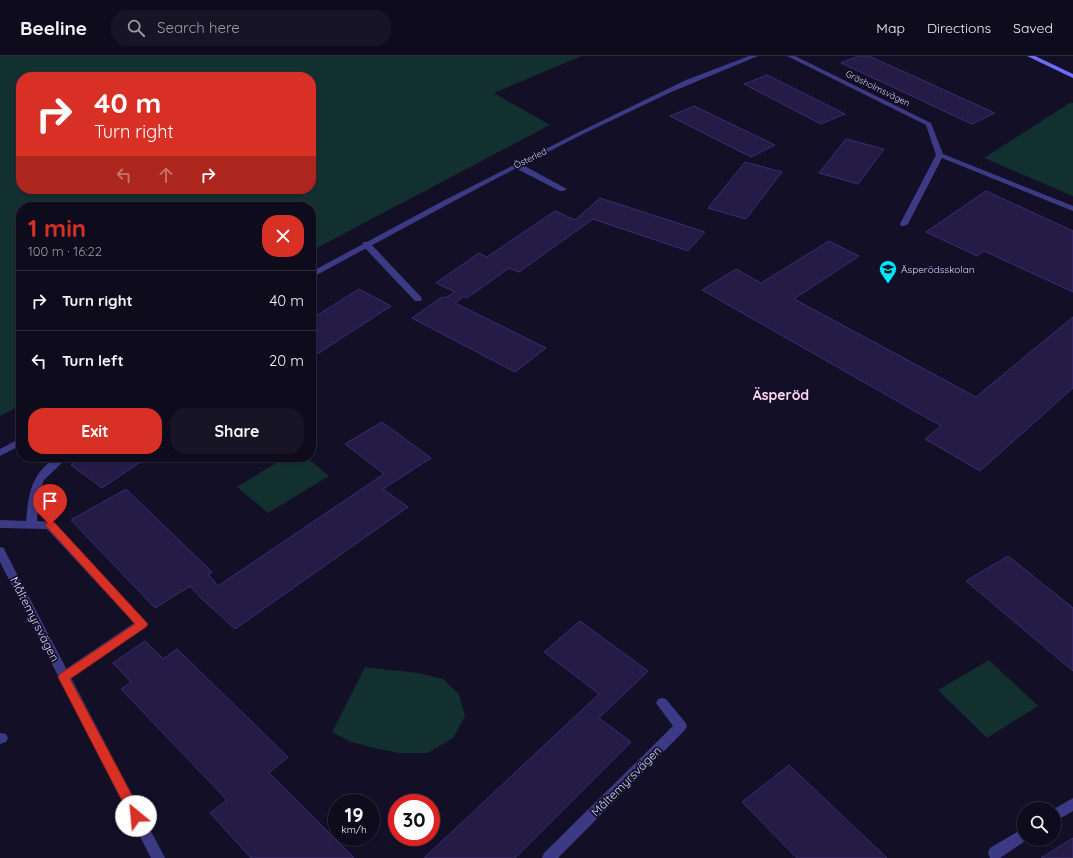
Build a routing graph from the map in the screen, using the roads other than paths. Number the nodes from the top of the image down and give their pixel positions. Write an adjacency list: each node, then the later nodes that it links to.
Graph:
1 (755, 56): 6 (street, Österled)
2 (790, 56): 5 (street, Gräsholmsvägen)
3 (1030, 56): 4 (street)
4 (1073, 76)
5 (940, 155): 8 (street); 9 (street)
6 (516, 164): 7 (street); 10 (street, Österled)
7 (563, 189)
8 (1073, 209)
9 (904, 224)
10 (366, 244): 11 (street, Österled); 12 (street)
11 (316, 272)
12 (418, 299)
13 (16, 444): 14 (street)
14 (0, 454)
15 (56, 462): 17 (street)
16 (0, 524): 17 (street)
17 (31, 524): 19 (street)
18 (0, 551): 19 (street, Måltemyrsvägen)
19 (64, 677): 25 (street, Måltemyrsvägen)
20 (662, 703): 26 (street, Måltemyrsvägen)
21 (1073, 804): 22 (street)
22 (1061, 812)
23 (1017, 839): 24 (street)
24 (995, 853)
25 (158, 858)
26 (549, 858)

